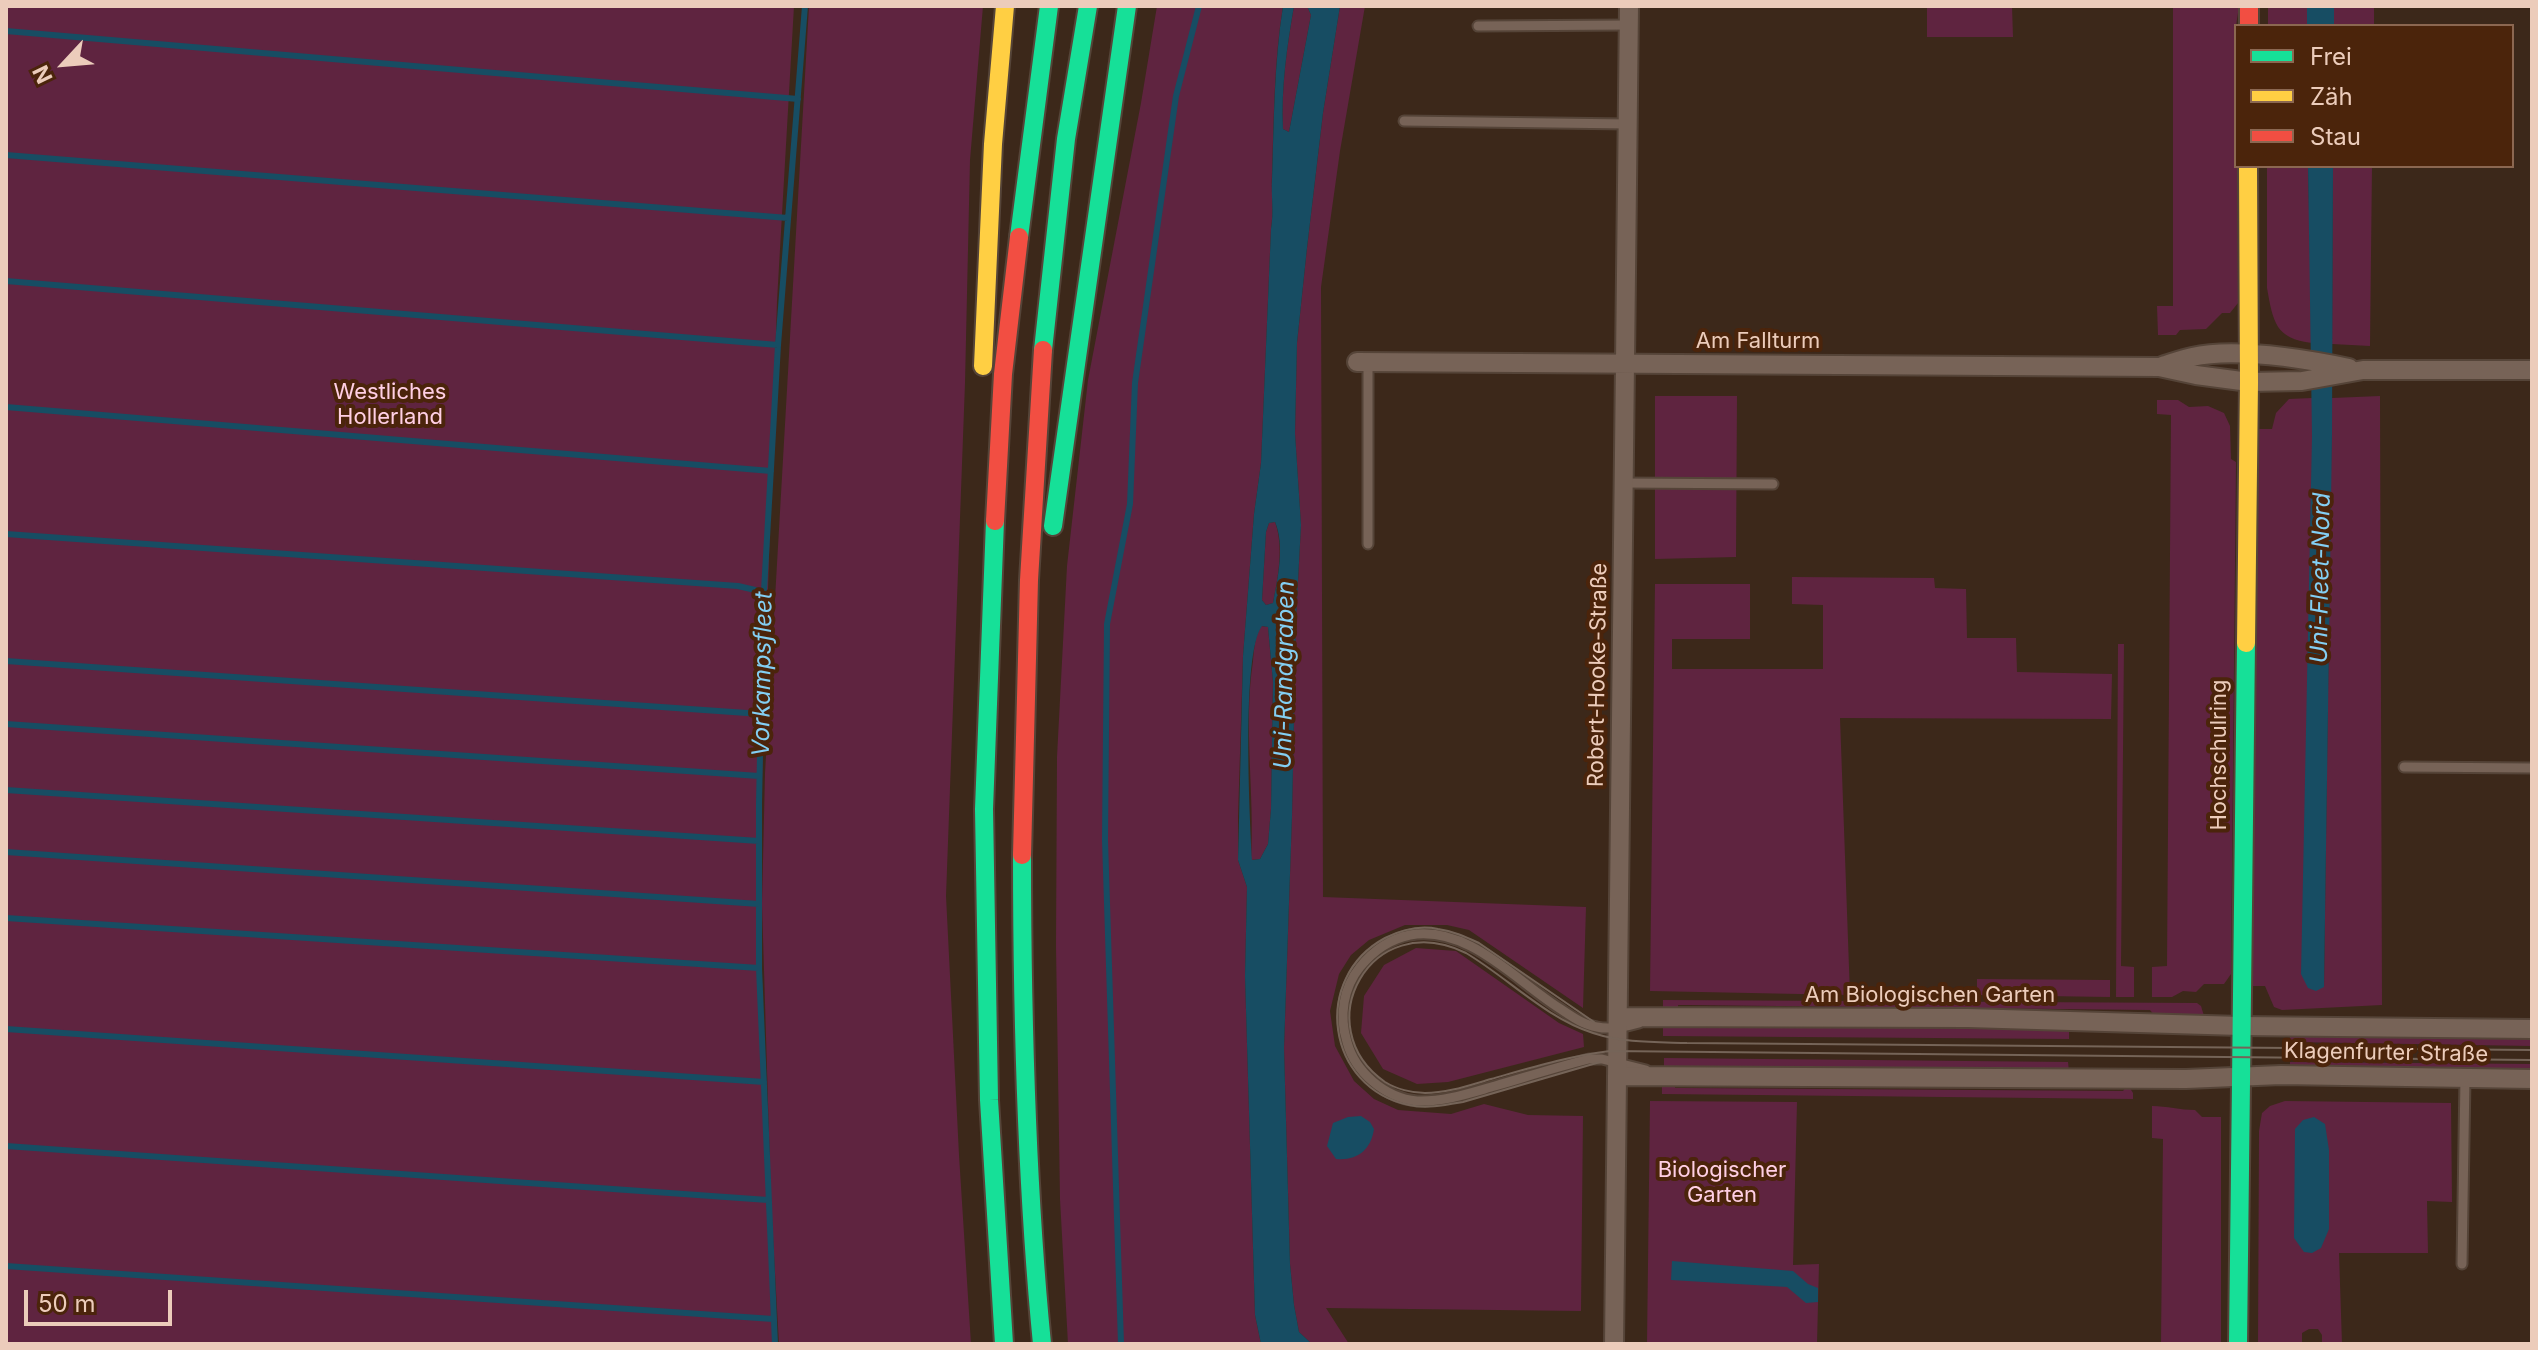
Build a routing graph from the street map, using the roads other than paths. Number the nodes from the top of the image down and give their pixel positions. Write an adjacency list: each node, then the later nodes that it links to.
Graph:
1 (1005, 6): 21 (main road)
2 (1049, 6): 21 (main road)
3 (1088, 6): 23 (main road)
4 (1127, 6): 8 (main road)
5 (1141, 6): 8 (main road)
6 (1629, 16): 7 (lane); 10 (street, Robert-Hooke-Straße)
7 (1478, 26)
8 (1110, 112): 23 (main road)
9 (1404, 121): 10 (lane)
10 (1628, 124): 14 (street, Robert-Hooke-Straße)
11 (2248, 168): 12 (main road, Hochschulring)
12 (2248, 354): 15 (street, Am Fallturm); 16 (street, Am Fallturm); 18 (main road, Hochschulring)
13 (1363, 362): 14 (street, Am Fallturm); 22 (lane)
14 (1625, 365): 15 (street, Am Fallturm); 19 (street, Robert-Hooke-Straße)
15 (2159, 367): 18 (street, Am Fallturm)
16 (2338, 370): 17 (street, Am Fallturm); 18 (street, Am Fallturm)
17 (2532, 370)
18 (2249, 382): 27 (main road, Hochschulring)
19 (1624, 483): 20 (lane); 26 (street, Robert-Hooke-Straße)
20 (1773, 484)
21 (994, 534): 34 (main road)
22 (1368, 544)
23 (1023, 694): 35 (main road)
24 (2404, 767): 25 (lane)
25 (2532, 768)
26 (1618, 1023): 27 (street, Am Biologischen Garten); 29 (street, Robert-Hooke-Straße); 29 (lane)
27 (2241, 1026): 28 (street, Klagenfurter Straße); 30 (main road, Hochschulring)
28 (2532, 1029)
29 (1617, 1070): 30 (street); 36 (street, Robert-Hooke-Straße)
30 (2240, 1075): 31 (street, Klagenfurter Straße); 37 (main road, Hochschulring)
31 (2465, 1078): 32 (street, Klagenfurter Straße); 33 (lane)
32 (2532, 1079)
33 (2462, 1264)
34 (1004, 1344)
35 (1042, 1344)
36 (1614, 1344)
37 (2238, 1344)

